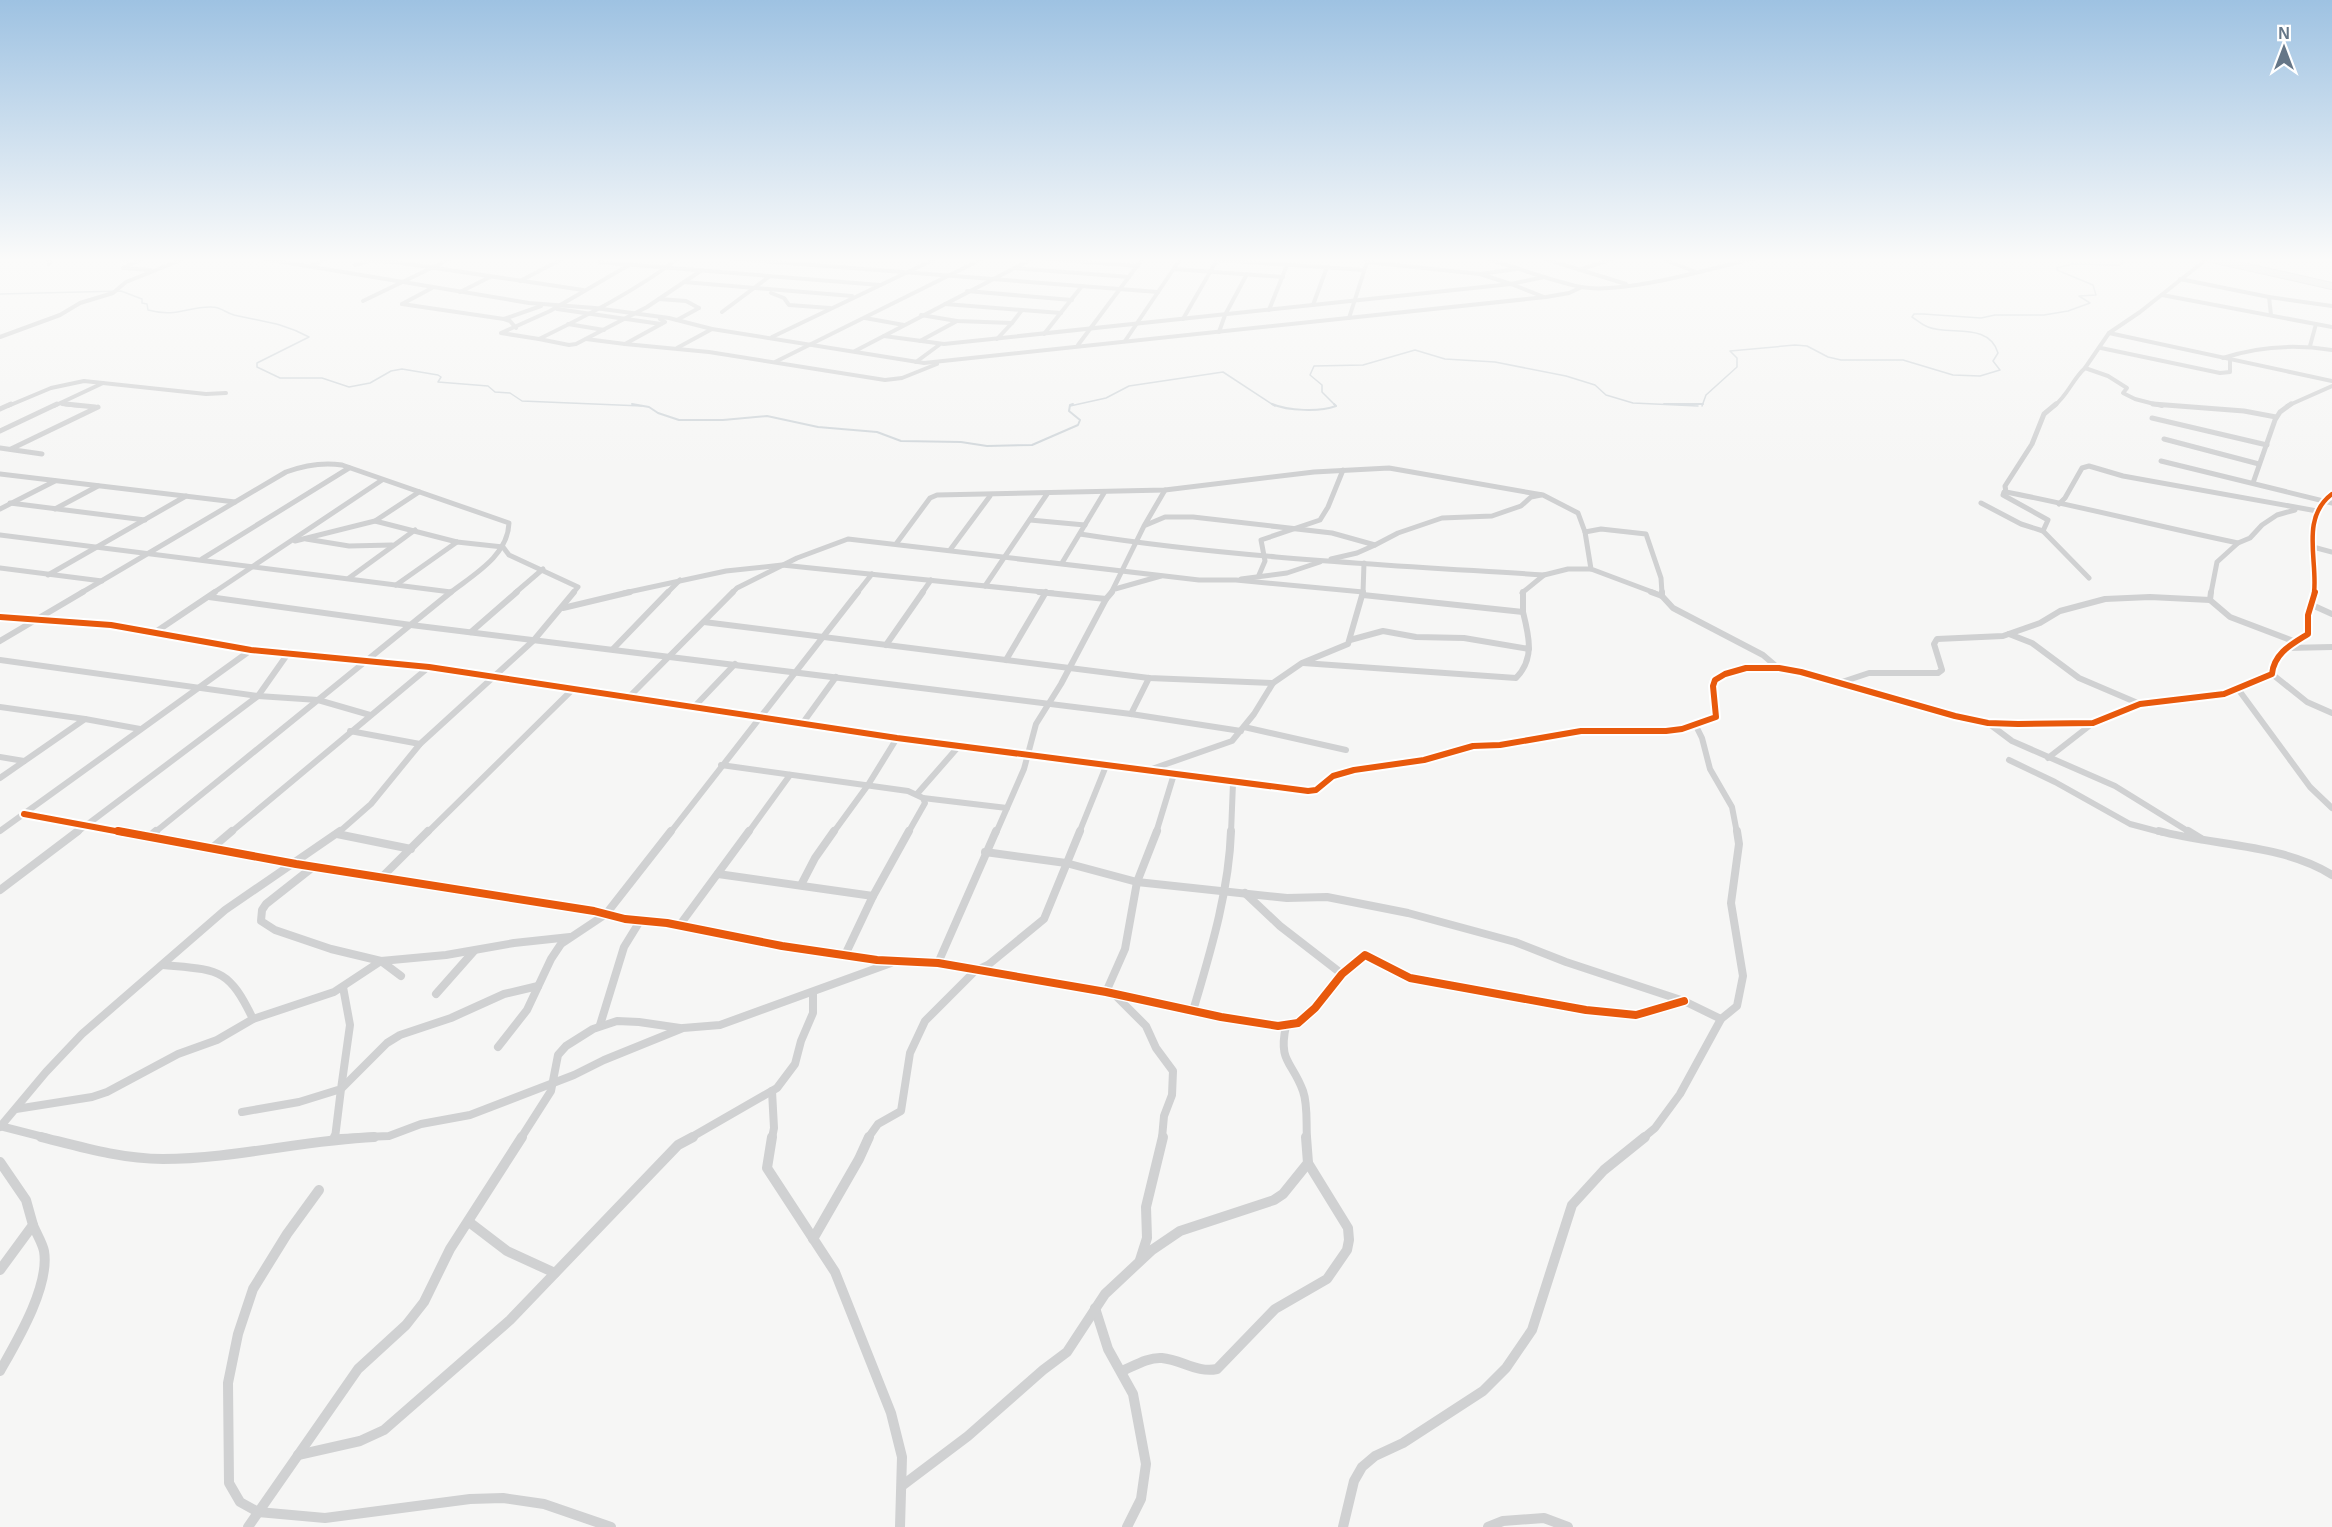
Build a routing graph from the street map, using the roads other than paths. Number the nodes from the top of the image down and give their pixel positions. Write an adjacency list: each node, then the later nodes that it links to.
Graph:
1 (21, 329): 25 (street)
2 (512, 329): 27 (street)
3 (558, 329): 27 (street)
4 (600, 329): 19 (street)
5 (648, 329): 32 (street)
6 (712, 329): 37 (street)
7 (714, 329): 26 (street)
8 (788, 329): 26 (street)
9 (841, 329): 33 (street)
10 (896, 329): 24 (street)
11 (942, 329): 30 (street)
12 (1006, 329): 29 (street)
13 (1048, 329): 23 (street)
14 (1095, 329): 20 (street)
15 (1133, 329): 31 (street)
16 (1244, 329): 21 (street)
17 (2114, 329): 22 (street)
18 (2315, 329): 36 (street)
19 (604, 330): 28 (street)
20 (1089, 330): 23 (street); 35 (street)
21 (1219, 332): 31 (street)
22 (2109, 333): 38 (street); 41 (street)
23 (1044, 334): 29 (street)
24 (884, 336): 30 (street); 40 (street)
25 (0, 337)
26 (770, 338): 33 (street)
27 (539, 339): 28 (street)
28 (586, 339): 32 (street)
29 (996, 339): 34 (street)
30 (920, 341): 34 (street)
31 (1125, 341): 35 (street)
32 (625, 344): 37 (street)
33 (811, 344): 40 (street); 45 (street)
34 (939, 345): 43 (street)
35 (1078, 345): 44 (street)
36 (2310, 346): 39 (street); 41 (street)
37 (677, 348): 45 (street)
38 (2100, 348): 42 (street); 46 (street)
39 (2332, 350)
40 (855, 351): 43 (street)
41 (2223, 358): 42 (street)
42 (2230, 359): 48 (street)
43 (916, 362): 44 (street)
44 (940, 362): 45 (street)
45 (776, 363)
46 (2085, 368): 52 (street); 72 (street)
47 (105, 381): 49 (street); 50 (street); 51 (street)
48 (2332, 383): 52 (street)
49 (226, 393)
50 (59, 403): 54 (street); 58 (street)
51 (0, 409)
52 (2276, 417): 56 (street)
53 (2152, 418): 56 (street)
54 (0, 431)
55 (2164, 439): 61 (street)
56 (2267, 445): 61 (street)
57 (0, 448): 58 (street)
58 (11, 449): 59 (street)
59 (42, 454)
60 (2161, 461): 67 (street)
61 (2259, 464): 67 (street)
62 (349, 468): 65 (street); 79 (street); 115 (street)
63 (1343, 470): 69 (street); 75 (street); 93 (street)
64 (0, 474): 66 (street)
65 (382, 480): 70 (street); 100 (street)
66 (55, 481): 68 (street); 80 (street)
67 (2253, 483): 78 (street)
68 (99, 486): 76 (street); 85 (street)
69 (1165, 490): 71 (street); 92 (street)
70 (419, 492): 90 (street); 108 (street)
71 (1104, 492): 73 (street); 91 (street)
72 (2006, 492): 83 (street); 95 (street)
73 (1047, 494): 77 (street); 89 (street)
74 (2332, 494): 78 (street)
75 (1543, 495): 96 (street); 106 (street)
76 (186, 496): 79 (street); 88 (street)
77 (990, 496): 104 (street); 110 (street)
78 (2324, 500): 82 (street); 87 (street)
79 (235, 502): 111 (street)
80 (10, 503): 84 (street); 85 (street)
81 (1981, 503): 95 (street)
82 (2332, 503)
83 (2059, 504): 86 (street); 103 (street)
84 (0, 509)
85 (55, 509): 88 (street)
86 (2298, 509): 87 (street); 103 (street)
87 (2317, 511): 109 (street)
88 (145, 520): 107 (street)
89 (1030, 520): 91 (street); 113 (street)
90 (375, 521): 94 (street); 99 (street)
91 (1085, 525): 97 (street)
92 (1144, 526): 93 (street); 102 (street)
93 (1294, 530): 106 (street); 114 (street)
94 (415, 531): 101 (street); 105 (street)
95 (2043, 531): 131 (street)
96 (1585, 532): 124 (street); 142 (street)
97 (1080, 534): 102 (street); 117 (street)
98 (0, 535): 107 (street)
99 (304, 538): 100 (street); 105 (street)
100 (290, 542): 120 (street)
101 (458, 542): 108 (street); 136 (street)
102 (1138, 543): 114 (street); 123 (street)
103 (2238, 543): 145 (street)
104 (896, 544): 110 (street); 119 (street)
105 (392, 545): 130 (street)
106 (1375, 545): 116 (street)
107 (98, 546): 111 (street); 126 (street)
108 (503, 547): 122 (street); 139 (street)
109 (2313, 547): 112 (street); 146 (street)
110 (950, 550): 113 (street)
111 (150, 552): 115 (street); 135 (street)
112 (2332, 552)
113 (1006, 557): 117 (street); 137 (street)
114 (1264, 558): 116 (street); 128 (street)
115 (202, 559): 120 (street)
116 (1322, 561): 118 (street); 128 (street)
117 (1062, 563): 123 (street)
118 (1364, 564): 129 (street); 141 (street)
119 (782, 565): 125 (street); 132 (street); 154 (street)
120 (255, 566): 130 (street); 143 (street)
121 (0, 568): 126 (street)
122 (543, 569): 149 (street); 156 (street)
123 (1124, 569): 127 (street); 138 (street)
124 (1591, 569): 129 (street); 142 (street)
125 (872, 574): 133 (street); 159 (street)
126 (48, 575): 135 (street)
127 (1164, 575): 134 (street); 138 (street)
128 (1259, 575): 134 (street)
129 (1544, 575): 150 (street)
130 (349, 578): 136 (street)
131 (2089, 578)
132 (680, 580): 149 (street); 166 (street)
133 (931, 580): 137 (street); 164 (street)
134 (1236, 580): 141 (street)
135 (102, 581): 153 (street)
136 (396, 585): 139 (street)
137 (985, 586): 140 (street)
138 (1115, 589): 144 (street)
139 (451, 592): 155 (street)
140 (1046, 592): 144 (street); 174 (street)
141 (1363, 594): 150 (street); 161 (street)
142 (1662, 596): 178 (street)
143 (209, 597): 155 (street); 157 (street)
144 (1106, 599): 179 (street)
145 (2210, 600): 158 (street); 163 (street)
146 (2312, 605): 148 (street); 163 (street)
147 (2332, 606): 148 (street)
148 (2322, 608): 151 (street)
149 (563, 609): 160 (street)
150 (1523, 612): 167 (street)
151 (2332, 614)
152 (0, 617): 153 (street)
153 (32, 621): 157 (street); 162 (street)
154 (704, 622): 159 (street); 171 (street)
155 (411, 625): 156 (street); 172 (street)
156 (471, 632): 160 (street)
157 (154, 633): 169 (street)
158 (2009, 634): 186 (street); 193 (street)
159 (821, 638): 164 (street); 180 (street)
160 (534, 640): 166 (street); 182 (street)
161 (1350, 640): 167 (street); 175 (street)
162 (0, 641)
163 (2296, 642): 168 (street)
164 (886, 645): 174 (street)
165 (2332, 647): 168 (street)
166 (613, 649): 171 (street)
167 (1529, 649): 175 (street)
168 (2284, 649): 181 (street)
169 (251, 650): 170 (street); 187 (street)
170 (289, 652): 172 (street); 190 (street)
171 (671, 656): 176 (street); 191 (street)
172 (368, 659): 177 (street); 192 (street)
173 (0, 660): 187 (street)
174 (1006, 660): 179 (street)
175 (1302, 663): 185 (street)
176 (735, 664): 180 (street); 196 (street)
177 (429, 667): 182 (street); 199 (street)
178 (1777, 667): 186 (street); 205 (street)
179 (1070, 668): 184 (street); 194 (street)
180 (794, 672): 183 (street); 200 (street)
181 (2272, 674): 189 (street); 197 (street)
182 (497, 676): 188 (street); 210 (street)
183 (836, 677): 194 (street); 204 (street)
184 (1149, 678): 185 (street); 198 (street)
185 (1273, 682): 207 (street)
186 (1842, 682): 202 (street)
187 (196, 688): 190 (street); 206 (street)
188 (573, 689): 191 (street); 238 (street)
189 (2238, 689): 193 (street); 227 (street)
190 (258, 696): 192 (street); 232 (street)
191 (628, 698): 196 (street)
192 (318, 700): 199 (street); 235 (street)
193 (2140, 704): 203 (street)
194 (1048, 705): 198 (street); 213 (street)
195 (0, 707): 201 (street)
196 (694, 707): 200 (street)
197 (2332, 713)
198 (1131, 714): 207 (street)
199 (370, 715): 208 (street)
200 (758, 718): 204 (street); 218 (street)
201 (85, 719): 206 (street); 217 (street)
202 (1988, 723): 203 (street); 215 (street)
203 (2093, 723): 215 (street)
204 (802, 724): 209 (street)
205 (1695, 724): 224 (street); 272 (street)
206 (140, 729): 229 (street)
207 (1243, 729): 212 (street); 220 (street)
208 (350, 731): 210 (street); 237 (street)
209 (897, 738): 211 (street); 225 (street)
210 (420, 744): 234 (street)
211 (959, 746): 213 (street); 226 (street)
212 (1346, 750)
213 (1027, 755): 219 (street); 228 (street)
214 (0, 757): 217 (street)
215 (2048, 758): 236 (street)
216 (2009, 760): 236 (street)
217 (24, 761): 223 (street)
218 (721, 765): 222 (street); 252 (street)
219 (1106, 766): 220 (street); 240 (street)
220 (1149, 771): 221 (street)
221 (1174, 774): 224 (street); 246 (street)
222 (790, 775): 225 (street); 243 (street)
223 (0, 778)
224 (1233, 783): 249 (street)
225 (868, 785): 226 (street); 247 (street)
226 (920, 796): 228 (street); 251 (street)
227 (2332, 807)
228 (1006, 808): 239 (street)
229 (24, 814): 231 (street); 232 (street)
230 (0, 820): 231 (street)
231 (12, 822): 233 (street)
232 (85, 825): 235 (street); 248 (street)
233 (0, 831)
234 (338, 834): 238 (street); 241 (street)
235 (148, 837): 237 (street)
236 (2205, 841): 244 (street)
237 (212, 848): 241 (street)
238 (411, 849): 245 (street)
239 (985, 852): 240 (street); 260 (street)
240 (1066, 863): 246 (street); 262 (street)
241 (296, 864): 242 (street); 261 (street)
242 (314, 867): 245 (street); 258 (street)
243 (718, 874): 247 (street); 254 (street)
244 (2332, 875)
245 (382, 877): 252 (street)
246 (1137, 882): 249 (street); 268 (street)
247 (801, 885): 251 (street)
248 (0, 890)
249 (1225, 891): 250 (street); 271 (street)
250 (1245, 893): 263 (street); 270 (street)
251 (873, 896): 257 (street)
252 (606, 914): 253 (street); 255 (street)
253 (640, 921): 254 (street); 274 (street)
254 (679, 926): 257 (street)
255 (570, 936): 256 (street); 265 (street)
256 (474, 951): 258 (street); 269 (street)
257 (845, 955): 259 (street)
258 (381, 962): 264 (street); 266 (street)
259 (892, 962): 260 (street); 267 (street)
260 (938, 963): 262 (street)
261 (163, 965): 273 (street); 281 (street)
262 (975, 971): 268 (street); 290 (street)
263 (1342, 974): 270 (street); 275 (street)
264 (401, 976)
265 (538, 986): 277 (street); 279 (street)
266 (343, 987): 273 (street); 279 (street)
267 (813, 992): 276 (street); 280 (street)
268 (1109, 992): 271 (street); 291 (street)
269 (436, 994)
270 (1684, 1001): 272 (street)
271 (1192, 1011): 275 (street)
272 (1721, 1018): 304 (street)
273 (253, 1019): 281 (street)
274 (600, 1025): 276 (street); 278 (street)
275 (1286, 1026): 286 (street)
276 (683, 1028): 278 (street)
277 (498, 1047)
278 (555, 1083): 284 (street); 288 (street)
279 (341, 1089): 282 (street); 284 (street)
280 (772, 1091): 290 (street); 293 (street)
281 (16, 1109): 283 (street)
282 (242, 1112)
283 (0, 1127): 284 (street)
284 (335, 1139)
285 (0, 1162): 289 (street)
286 (1308, 1163): 291 (street); 296 (street)
287 (319, 1190): 299 (street)
288 (469, 1222): 293 (street); 297 (street)
289 (33, 1225): 292 (street); 295 (street)
290 (813, 1239): 298 (street)
291 (1140, 1260): 294 (street)
292 (0, 1270)
293 (555, 1273): 297 (street)
294 (1095, 1308): 296 (street); 298 (street)
295 (0, 1371)
296 (1122, 1371): 303 (street)
297 (298, 1455): 299 (street)
298 (903, 1485): 302 (street)
299 (258, 1512): 300 (street); 301 (street)
300 (248, 1527)
301 (611, 1527)
302 (900, 1527)
303 (1127, 1527)
304 (1343, 1527)
305 (1488, 1527): 306 (street)
306 (1568, 1527)

